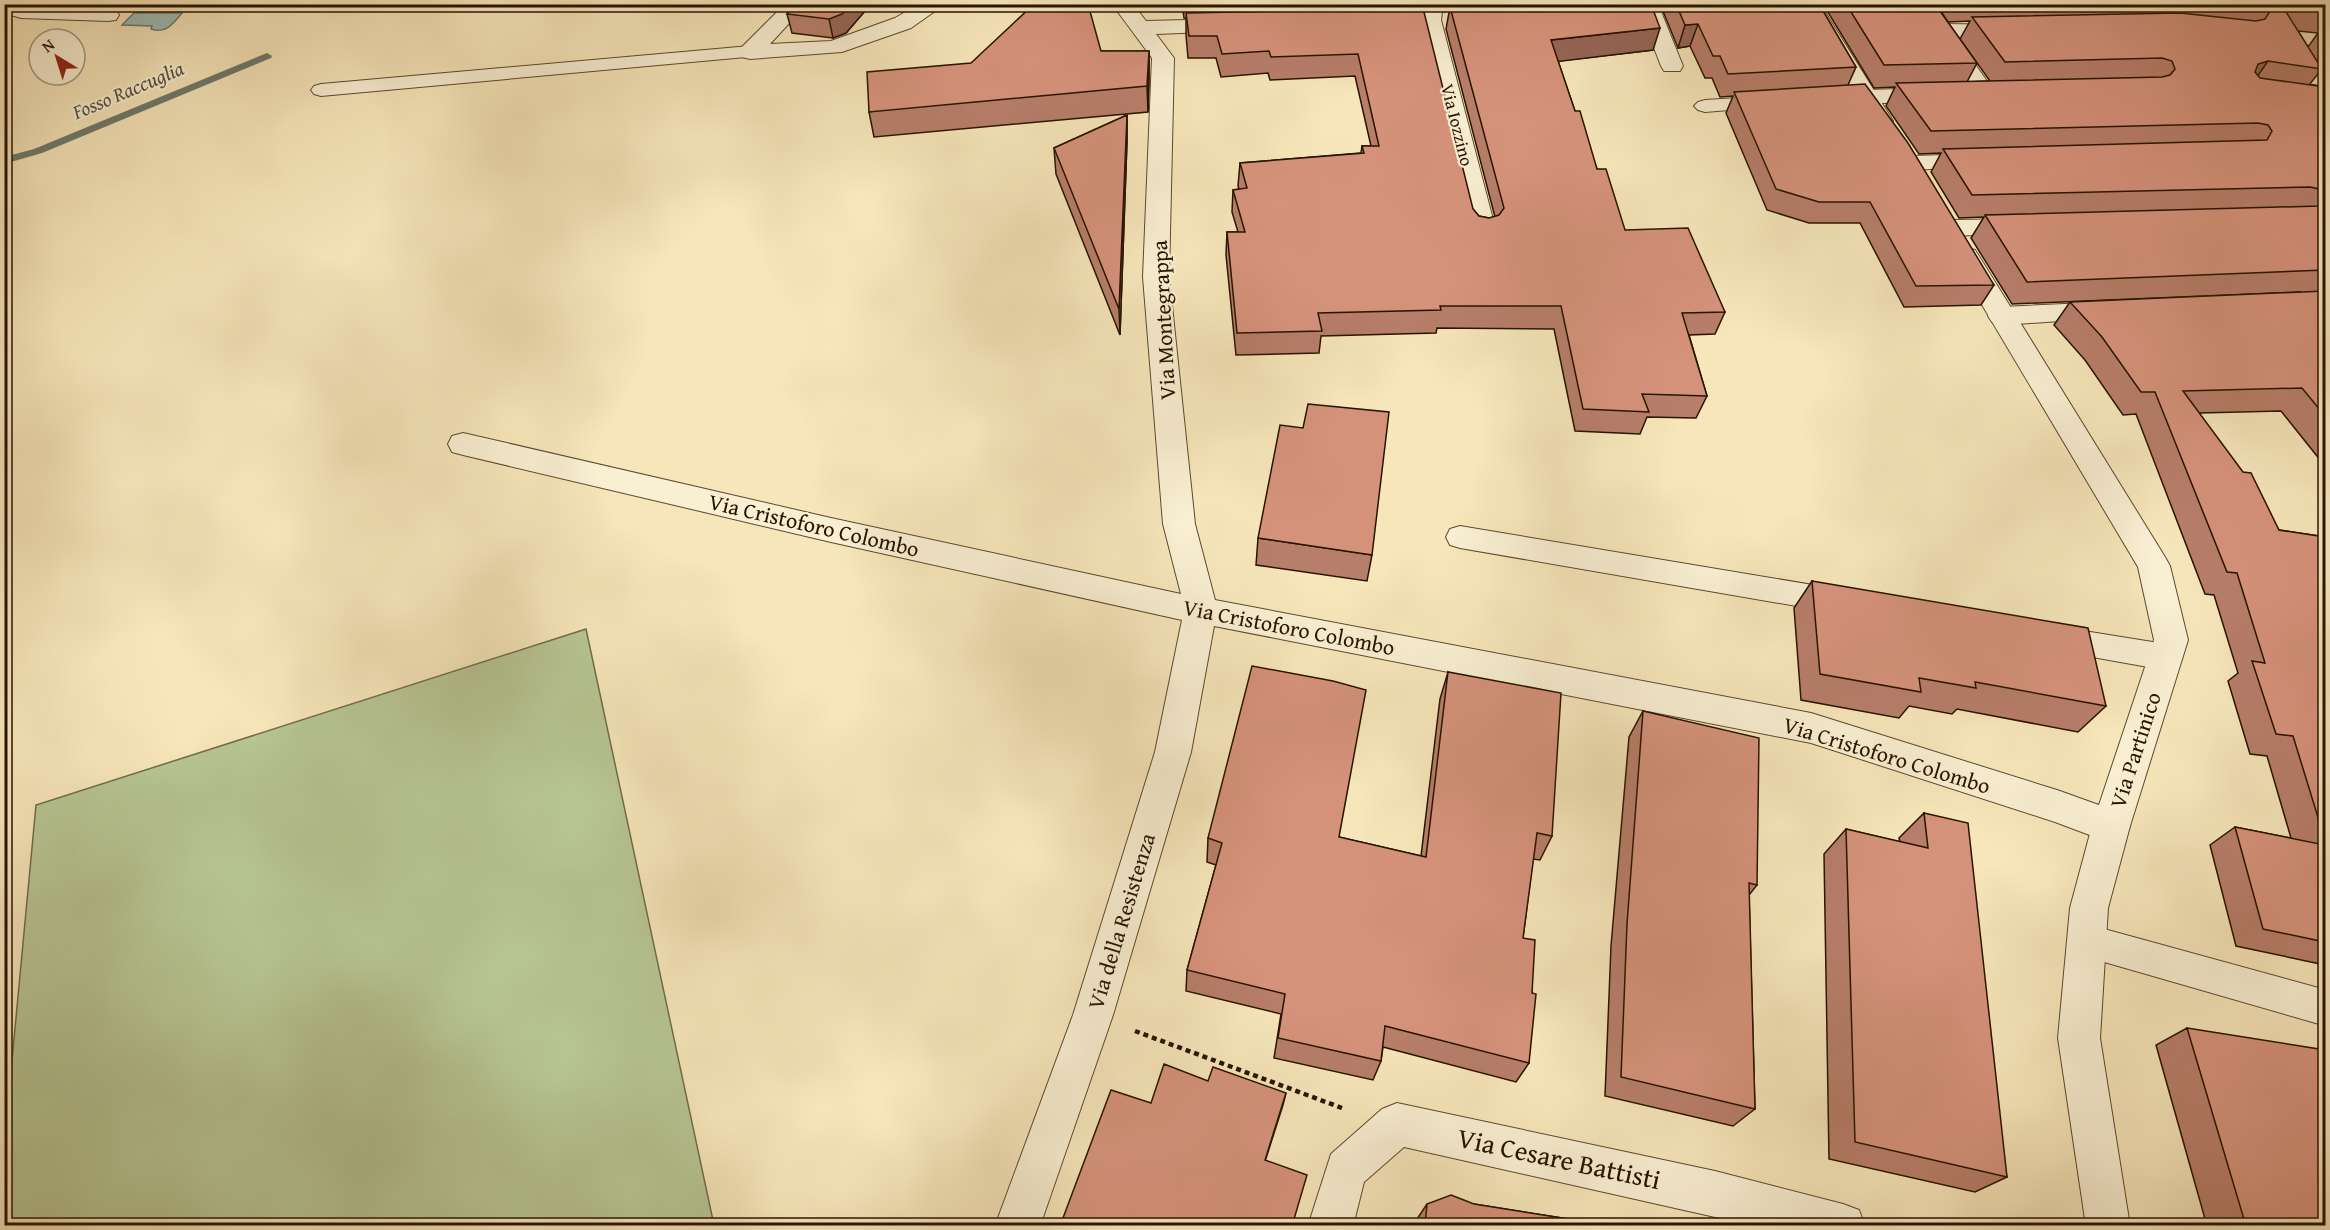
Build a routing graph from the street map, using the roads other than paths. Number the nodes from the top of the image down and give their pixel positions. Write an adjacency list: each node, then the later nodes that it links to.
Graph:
1 (797, 4): 17 (street)
2 (935, 4): 17 (street)
3 (1122, 4): 12 (street, Via Montegrappa)
4 (1449, 4): 29 (street, Via Iozzino)
5 (1647, 4): 18 (street)
6 (1809, 4): 22 (street)
7 (1922, 4): 14 (street)
8 (2262, 4): 15 (street)
9 (4, 6): 10 (street)
10 (108, 15)
11 (1257, 25): 12 (street)
12 (1142, 28): 35 (street, Via Montegrappa)
13 (2024, 29): 14 (street)
14 (1941, 31): 21 (street)
15 (2284, 39): 16 (street); 25 (street)
16 (2315, 42)
17 (750, 52): 19 (lane)
18 (1672, 66)
19 (321, 90)
20 (2008, 93): 21 (street)
21 (1967, 94): 22 (street)
22 (1853, 98): 27 (street)
23 (2294, 99): 25 (street)
24 (1796, 101): 26 (lane)
25 (2325, 103)
26 (1705, 106)
27 (2006, 161)
28 (2044, 226): 31 (street, Via Partinico)
29 (1483, 231)
30 (2134, 310): 31 (street)
31 (2002, 316): 37 (street, Via Partinico)
32 (463, 444): 35 (street, Via Cristoforo Colombo)
33 (1460, 537): 34 (lane)
34 (1871, 607)
35 (1201, 610): 38 (street, Via Cristoforo Colombo); 42 (street, Via della Resistenza)
36 (2024, 633): 37 (lane)
37 (2165, 657): 38 (street, Via Partinico)
38 (2111, 826): 39 (street, Via Partinico)
39 (2086, 941): 40 (lane); 44 (street, Via Partinico)
40 (2325, 1008)
41 (1842, 1225): 43 (street, Via Cesare Battisti)
42 (1017, 1226)
43 (1330, 1226)
44 (2108, 1226)

